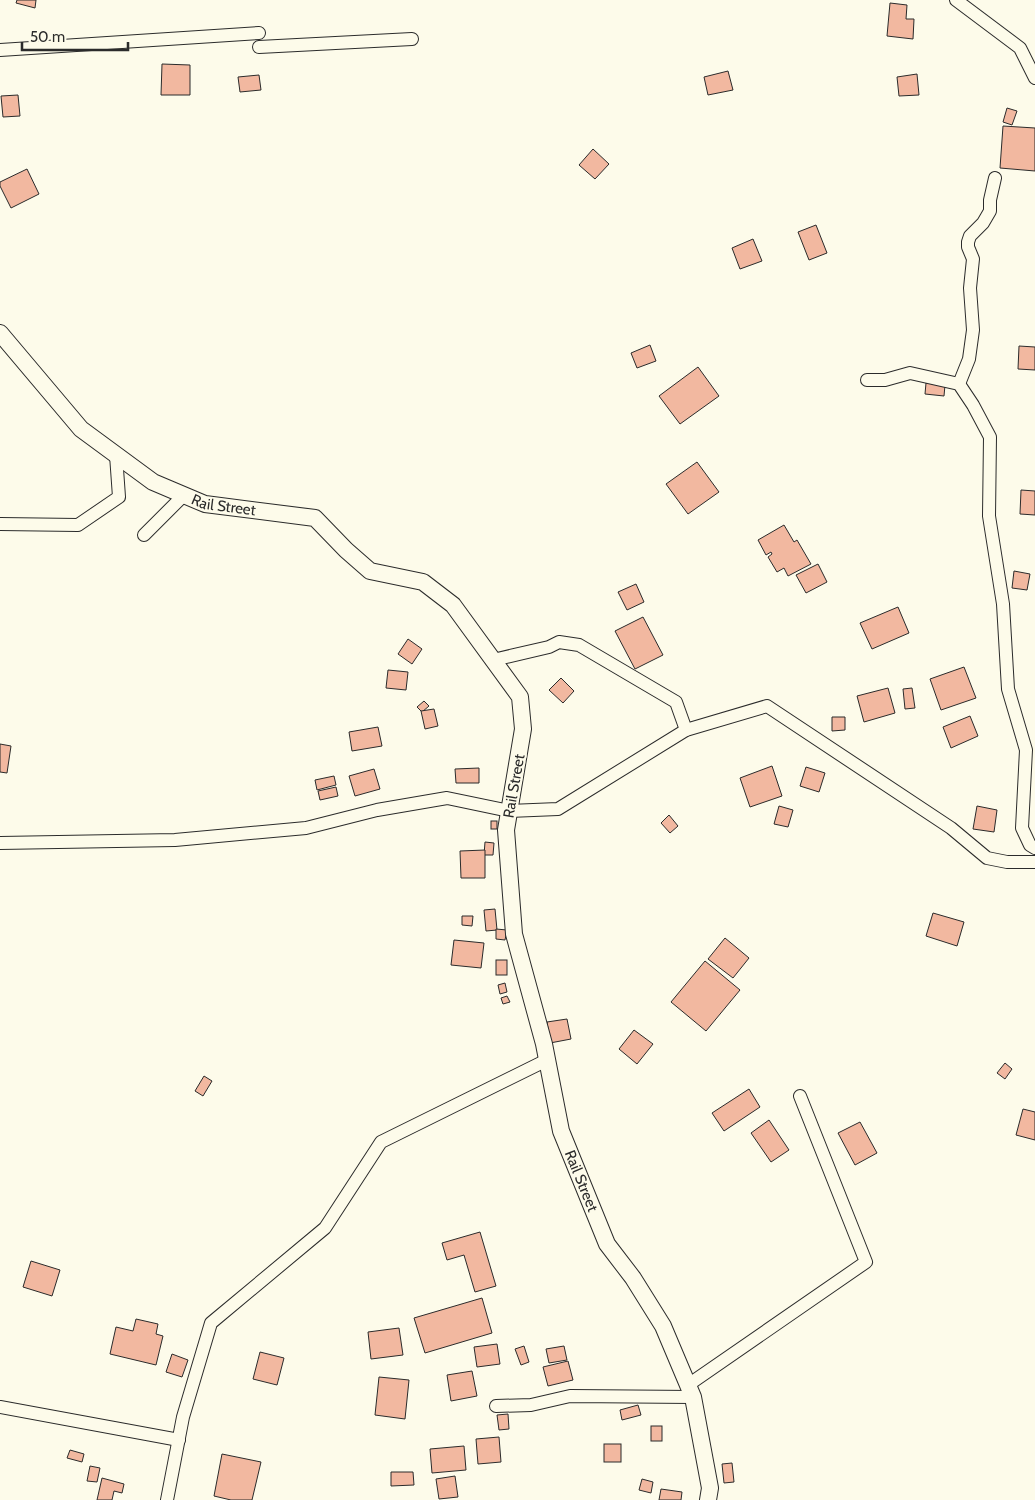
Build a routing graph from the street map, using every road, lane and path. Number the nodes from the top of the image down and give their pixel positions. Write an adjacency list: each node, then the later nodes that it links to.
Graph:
1 (956, 0): 6 (street)
2 (259, 33): 5 (street)
3 (412, 39): 4 (street)
4 (259, 47)
5 (0, 50)
6 (1035, 78)
7 (995, 178): 10 (street)
8 (0, 333): 11 (street, Rail Street)
9 (867, 380): 10 (street)
10 (958, 384): 19 (street)
11 (116, 455): 12 (street, Rail Street); 13 (street)
12 (184, 495): 14 (street); 15 (street, Rail Street)
13 (0, 524)
14 (144, 535)
15 (493, 660): 16 (street); 17 (street, Rail Street)
16 (686, 730): 17 (street); 20 (street)
17 (509, 812): 18 (street); 21 (street, Rail Street)
18 (0, 843)
19 (1035, 848)
20 (1035, 862)
21 (547, 1060): 23 (street, Rail Street); 26 (street)
22 (800, 1096): 23 (street)
23 (691, 1391): 24 (street); 28 (street, Rail Street)
24 (496, 1406)
25 (0, 1407): 26 (street)
26 (179, 1440): 27 (street)
27 (167, 1500)
28 (708, 1500)

